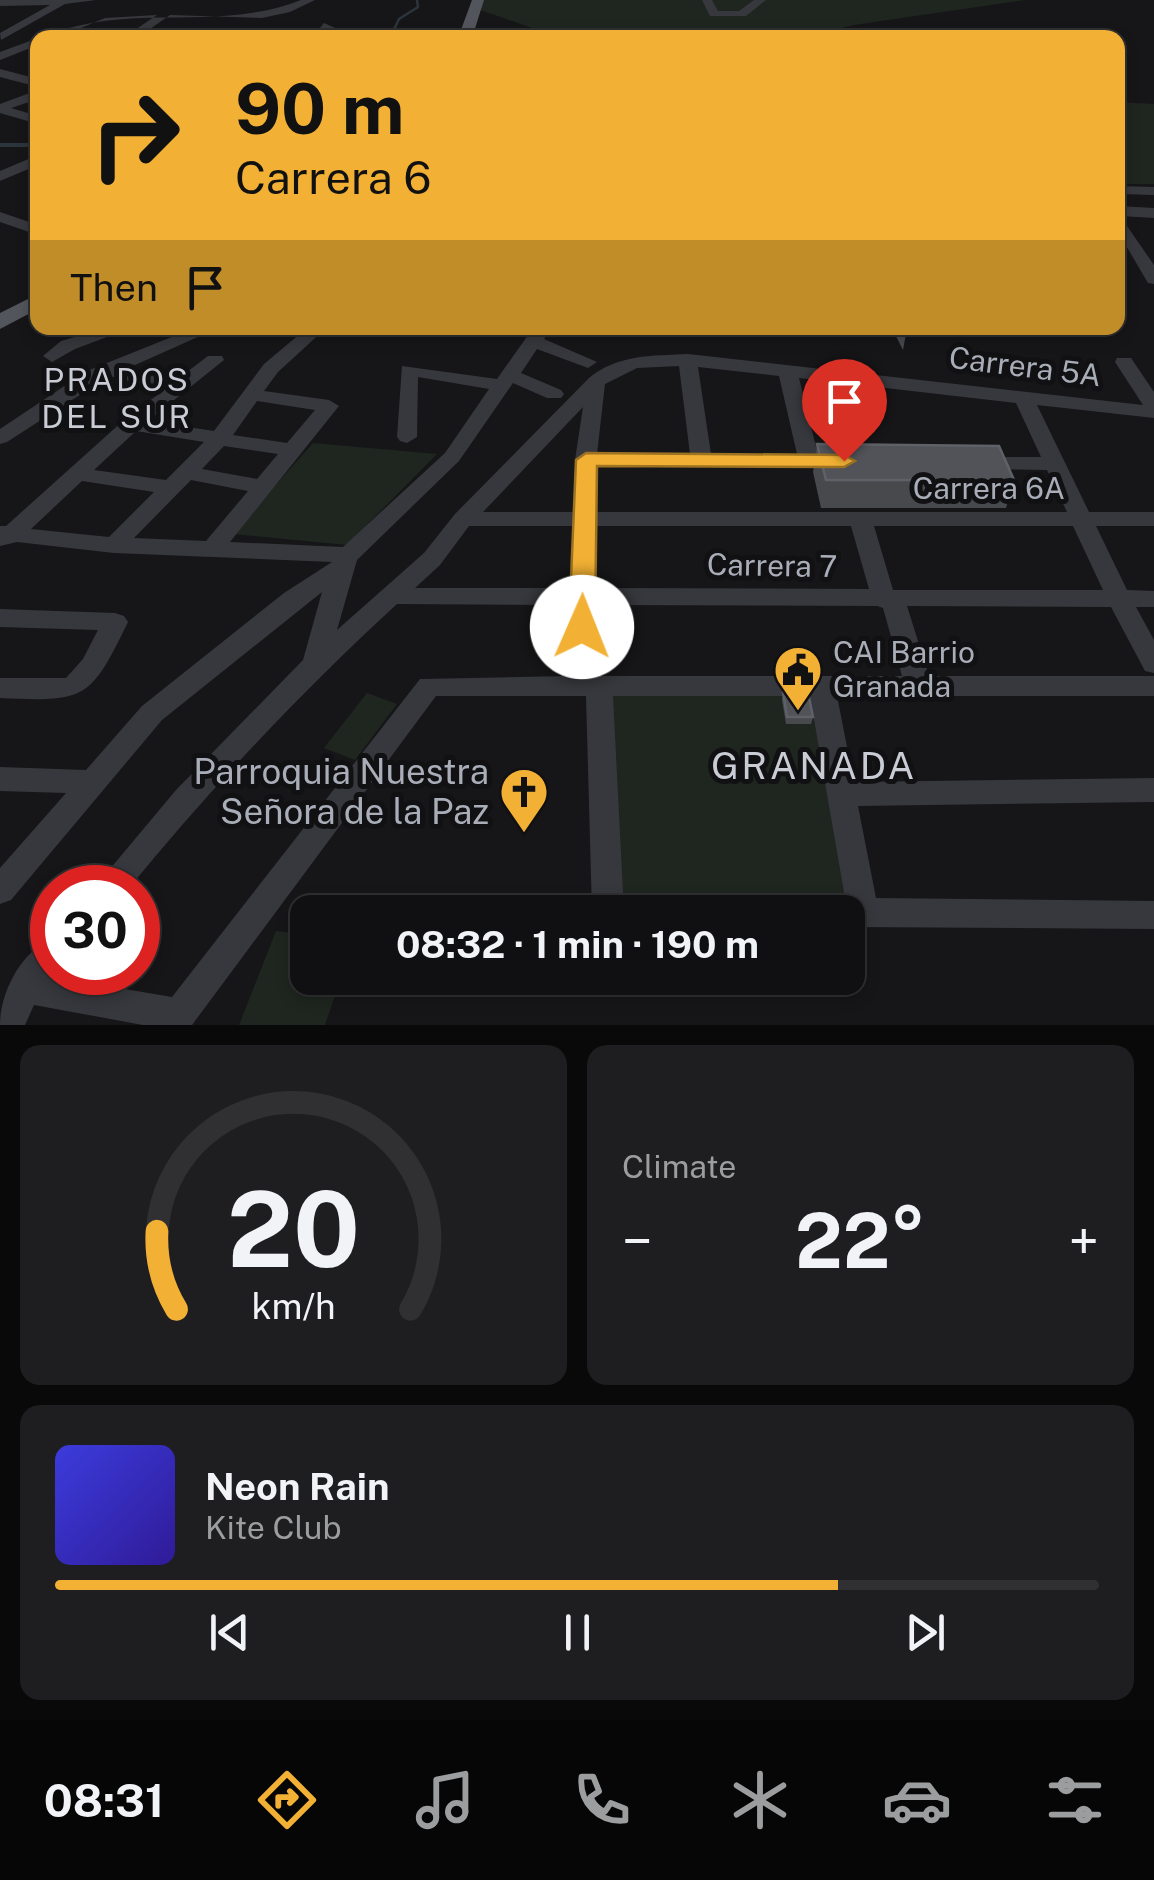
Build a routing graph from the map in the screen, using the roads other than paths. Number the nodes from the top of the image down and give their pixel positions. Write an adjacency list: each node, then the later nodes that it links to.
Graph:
1 (91, 0): 6 (street)
2 (478, 0): 14 (main road)
3 (707, 0): 4 (street)
4 (762, 0)
5 (43, 1): 6 (street); 8 (street)
6 (63, 1): 11 (street)
7 (309, 1): 9 (street)
8 (3, 4)
9 (166, 14): 12 (street); 13 (street)
10 (0, 22): 11 (street)
11 (24, 24): 15 (street)
12 (68, 30)
13 (141, 30)
14 (468, 30)
15 (1, 37): 16 (street)
16 (30, 40)
17 (30, 44): 18 (street)
18 (6, 54)
19 (0, 73): 20 (street)
20 (30, 81)
21 (0, 94): 23 (street)
22 (30, 97): 23 (street)
23 (19, 100): 24 (street)
24 (0, 108): 25 (street)
25 (30, 117)
26 (30, 164): 27 (street)
27 (0, 177)
28 (1125, 190): 29 (street)
29 (1154, 191)
30 (1125, 212): 31 (street)
31 (1154, 213)
32 (0, 217): 33 (street)
33 (30, 227)
34 (1125, 229): 35 (street)
35 (1133, 240): 36 (street); 37 (street)
36 (1154, 240)
37 (1152, 270)
38 (30, 289): 40 (main road)
39 (30, 305): 41 (main road)
40 (0, 306)
41 (0, 322)
42 (100, 335): 51 (street)
43 (193, 335): 51 (street)
44 (310, 335): 56 (street)
45 (536, 335): 53 (street)
46 (538, 335): 52 (street)
47 (216, 360): 54 (street)
48 (688, 360): 50 (street, Carrera 5A); 52 (street, Carrera 5A); 64 (street)
49 (1124, 362): 58 (street)
50 (787, 370): 57 (street, Carrera 5A); 66 (street)
51 (101, 372): 54 (street); 61 (street)
52 (592, 372): 65 (street); 74 (street)
53 (506, 381): 55 (street); 60 (street); 81 (street)
54 (177, 386): 59 (street)
55 (554, 394)
56 (254, 395): 62 (street); 63 (street)
57 (1023, 396): 58 (street, Carrera 5A); 69 (street)
58 (1154, 409)
59 (131, 424): 62 (street); 70 (street)
60 (407, 437)
61 (0, 438)
62 (219, 439): 63 (street); 71 (street)
63 (295, 450): 72 (street)
64 (701, 459): 65 (street); 66 (street)
65 (586, 460): 73 (street)
66 (810, 460): 67 (street)
67 (866, 462)
68 (960, 463): 69 (street)
69 (1055, 464): 76 (street)
70 (76, 474): 71 (street); 78 (street)
71 (176, 480): 72 (street); 79 (street)
72 (264, 487): 80 (street)
73 (586, 518): 74 (street, Carrera 6A); 75 (street, Carrera 6A); 83 (street)
74 (463, 519): 82 (street)
75 (860, 519): 76 (street, Carrera 6A); 86 (street)
76 (1080, 519): 77 (street, Carrera 6A); 84 (street)
77 (1154, 519)
78 (3, 538): 79 (street)
79 (114, 545): 80 (street)
80 (210, 550): 81 (street)
81 (344, 562): 88 (street); 96 (street)
82 (390, 596): 83 (street, Carrera 7); 88 (street)
83 (582, 597): 86 (street, Carrera 7); 91 (street)
84 (1118, 597): 85 (street, Carrera 7); 86 (street, Carrera 7); 89 (street)
85 (1154, 599)
86 (888, 600): 94 (street)
87 (0, 618): 92 (street)
88 (316, 664): 99 (street)
89 (1154, 664)
90 (1154, 686): 94 (street)
91 (591, 687): 93 (street); 101 (street); 107 (street)
92 (0, 688)
93 (822, 688): 94 (street); 98 (street)
94 (920, 688)
95 (0, 778): 96 (street)
96 (94, 782): 100 (street)
97 (1154, 790): 98 (street)
98 (840, 794): 102 (street)
99 (129, 865)
100 (3, 881)
101 (607, 895)
102 (860, 895)
103 (865, 911): 104 (street)
104 (1154, 915)
105 (30, 983): 106 (street)
106 (26, 988): 107 (street); 108 (street)
107 (178, 1020)
108 (7, 1025)

